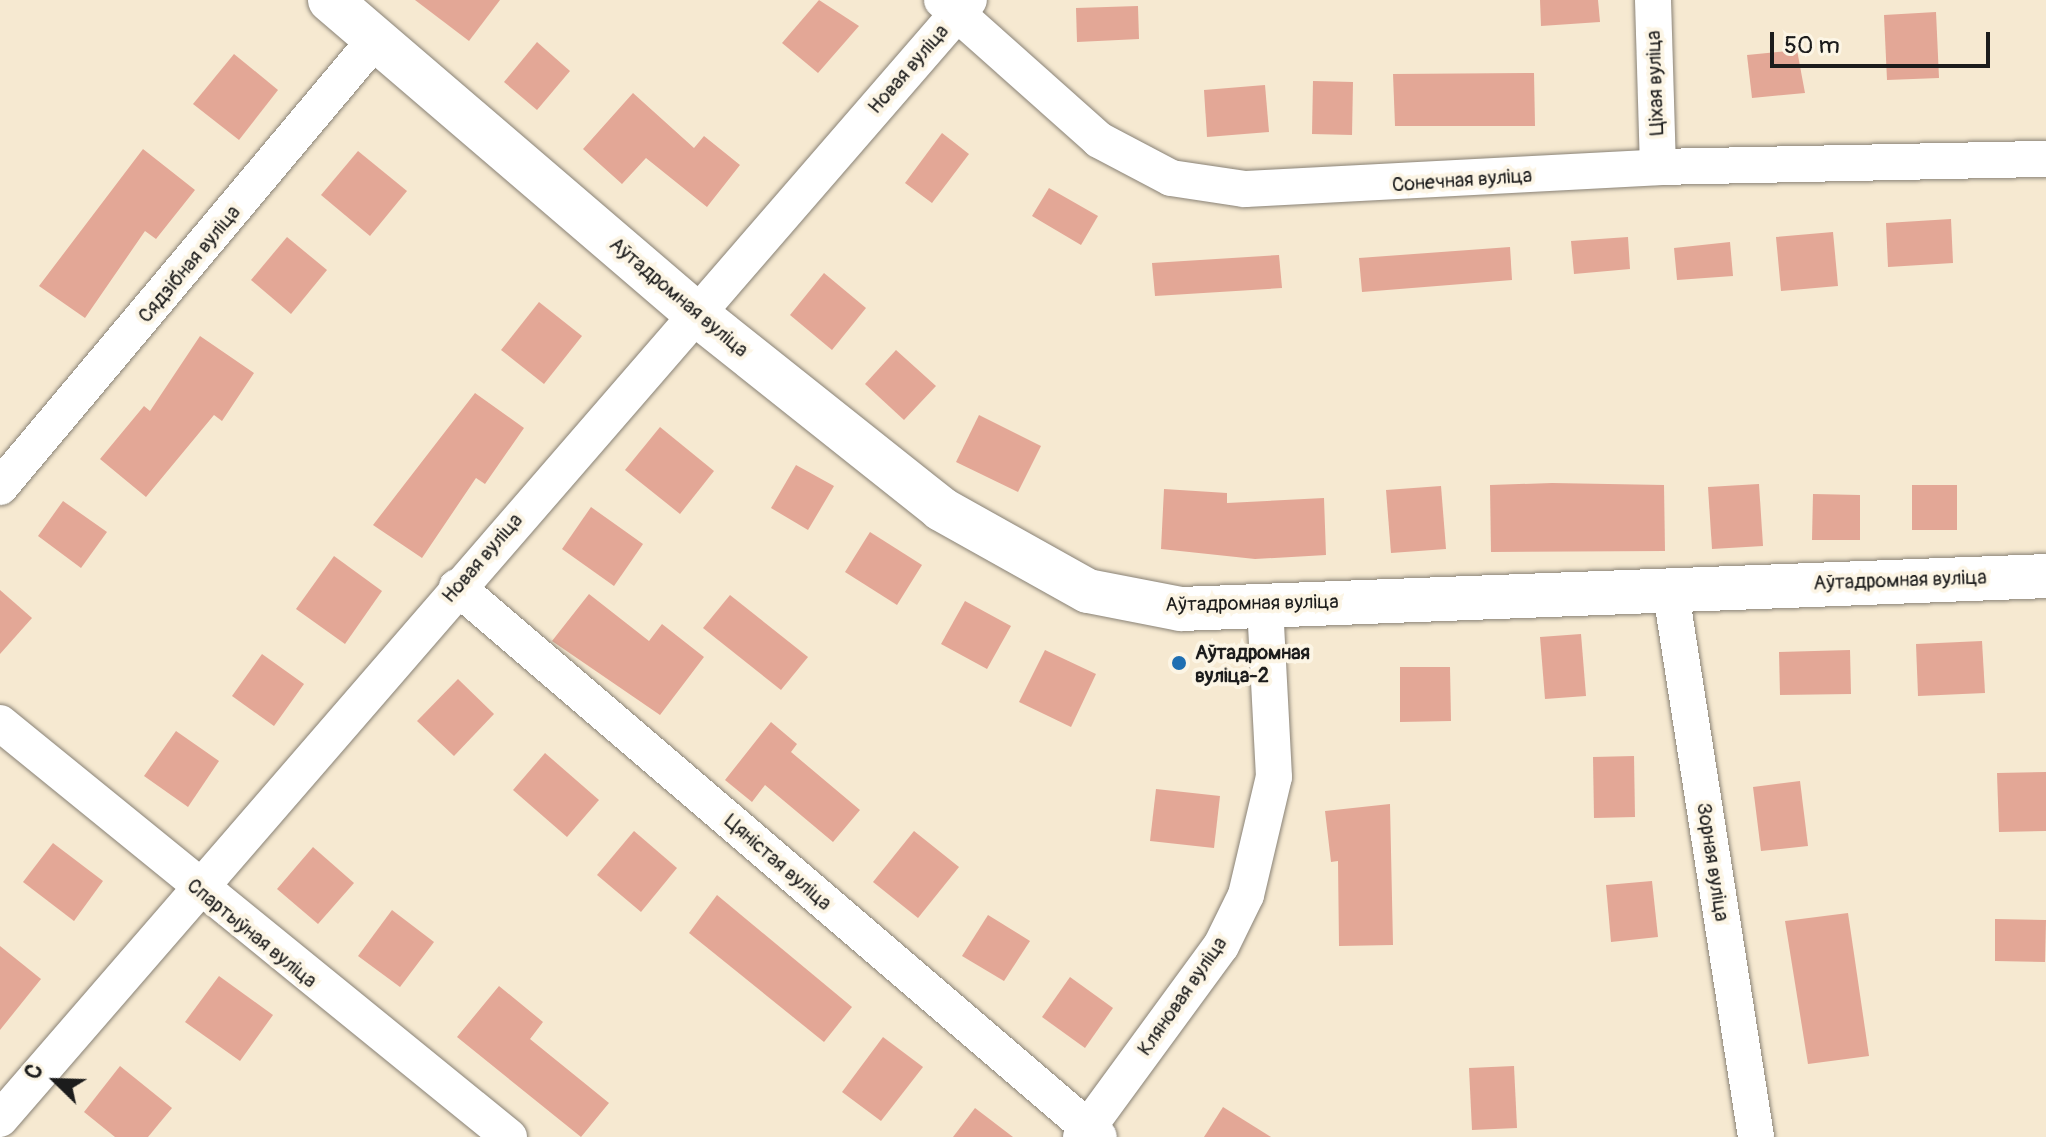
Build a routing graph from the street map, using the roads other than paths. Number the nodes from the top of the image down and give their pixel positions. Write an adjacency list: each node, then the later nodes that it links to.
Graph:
1 (330, 0): 4 (street, Аўтадромная вуліца)
2 (1653, 0): 6 (street, Ціхая вуліца)
3 (956, 4): 6 (street, Сонечная вуліца); 7 (street, Новая вуліца)
4 (375, 40): 7 (street, Аўтадромная вуліца); 8 (street, Сядзібная вуліца)
5 (2046, 159): 6 (street, Сонечная вуліца)
6 (1658, 167)
7 (695, 313): 10 (street, Новая вуліца); 12 (street, Аўтадромная вуліца)
8 (0, 487)
9 (2046, 576): 11 (street, Аўтадромная вуліца)
10 (457, 587): 14 (street, Новая вуліца); 16 (street, Цяністая вуліца)
11 (1670, 587): 12 (street, Аўтадромная вуліца); 18 (street, Зорная вуліца)
12 (1265, 605): 16 (street, Кляновая вуліца)
13 (0, 723): 14 (street, Спартыўная вуліца)
14 (198, 891): 15 (street, Новая вуліца); 17 (street, Спартыўная вуліца)
15 (0, 1119)
16 (1089, 1134)
17 (509, 1137)
18 (1756, 1137)

